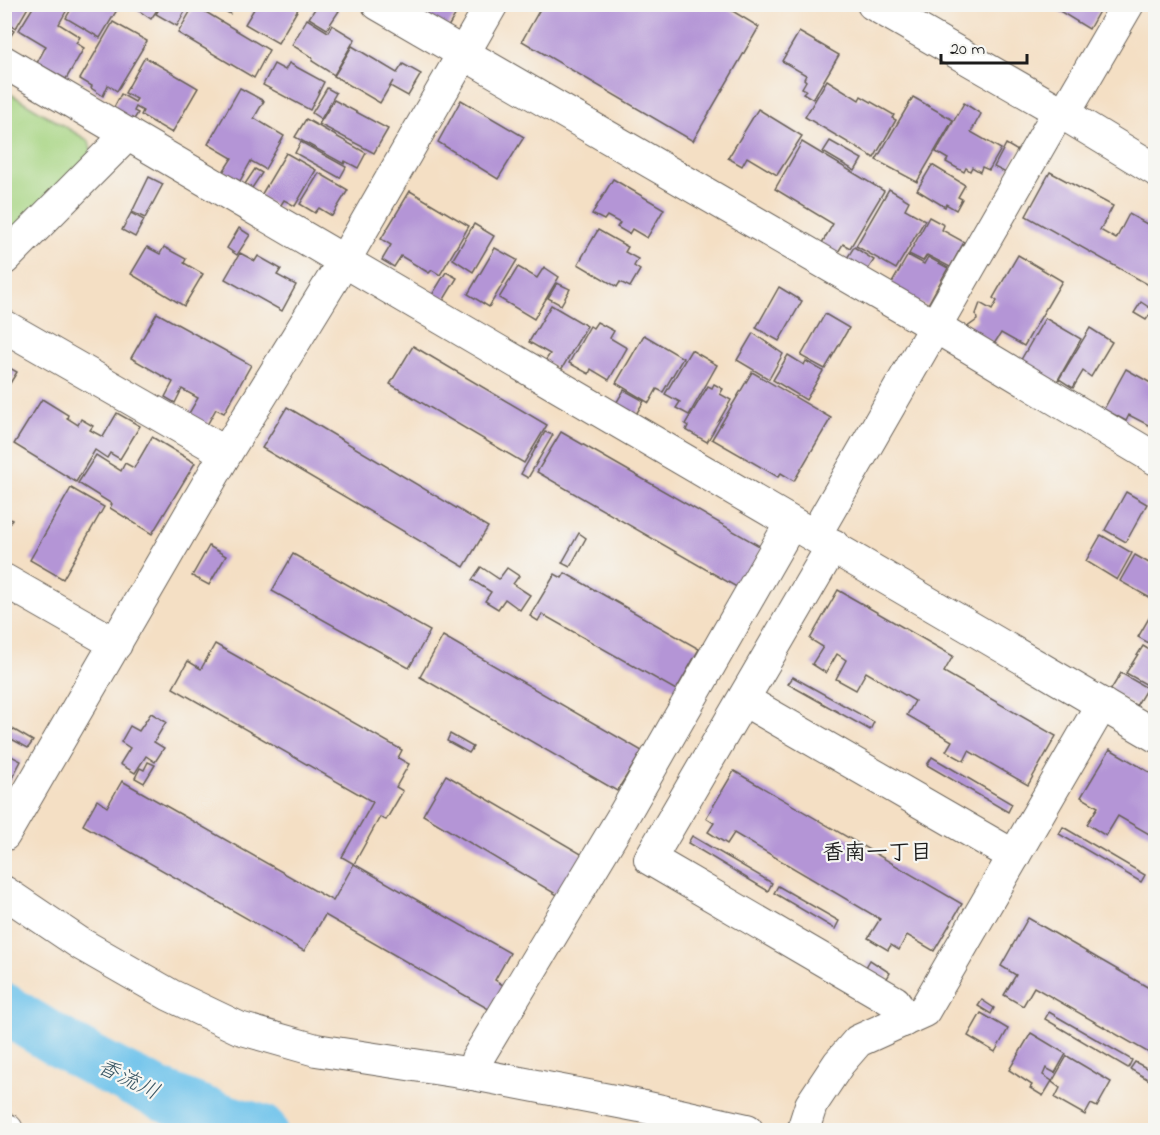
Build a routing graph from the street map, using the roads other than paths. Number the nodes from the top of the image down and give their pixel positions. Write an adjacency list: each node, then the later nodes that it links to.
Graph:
1 (378, 4): 5 (street)
2 (492, 4): 5 (street)
3 (873, 4): 7 (street)
4 (1128, 4): 7 (street)
5 (463, 53): 11 (street); 13 (street)
6 (4, 62): 8 (street)
7 (1061, 113): 9 (street); 13 (street)
8 (128, 134): 10 (street); 11 (street)
9 (1155, 170)
10 (4, 259)
11 (344, 261): 14 (street); 16 (street)
12 (4, 326): 14 (street)
13 (936, 327): 15 (street); 16 (street)
14 (226, 453): 18 (street)
15 (1155, 459)
16 (813, 535): 19 (street); 20 (street); 26 (street)
17 (4, 580): 18 (street)
18 (116, 644): 22 (street)
19 (744, 700): 23 (street); 25 (street)
20 (1102, 704): 21 (street); 23 (street)
21 (1155, 736)
22 (4, 835)
23 (1014, 856): 25 (street)
24 (4, 892): 26 (street)
25 (903, 1021): 28 (street)
26 (473, 1074): 27 (street)
27 (747, 1131)
28 (803, 1131)

